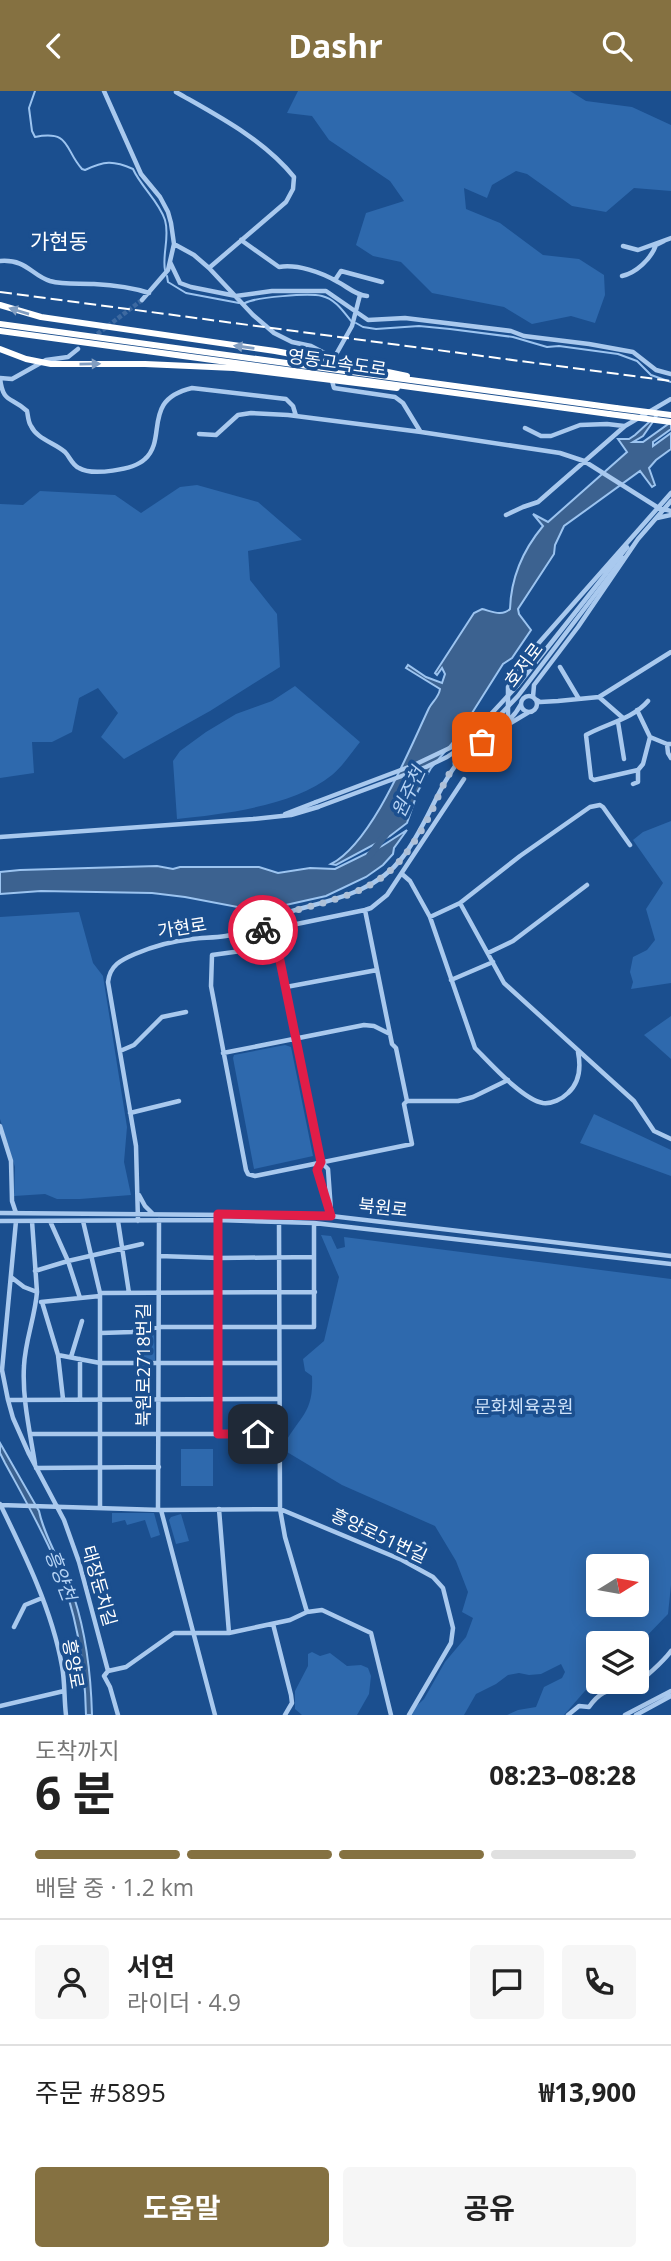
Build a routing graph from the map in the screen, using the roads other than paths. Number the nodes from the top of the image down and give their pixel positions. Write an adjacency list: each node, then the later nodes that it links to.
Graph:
1 (104, 91): 6 (street)
2 (176, 92): 4 (street)
3 (671, 238): 5 (street)
4 (241, 240): 10 (street); 12 (street)
5 (664, 241): 7 (street); 11 (street)
6 (174, 244): 9 (street); 10 (street)
7 (623, 246)
8 (0, 261): 14 (street)
9 (170, 262): 14 (street); 16 (street)
10 (209, 268): 16 (street)
11 (622, 276)
12 (335, 280): 13 (street); 15 (street)
13 (382, 282)
14 (149, 293): 18 (street)
15 (360, 295): 17 (street); 20 (street)
16 (236, 296): 20 (street); 20 (street)
17 (367, 296)
18 (142, 300)
19 (0, 305): 27 (highway, one-way to 19, bridge)
20 (355, 315): 25 (street)
21 (0, 324): 27 (highway, 영동고속도로)
22 (0, 331): 28 (highway, 영동고속도로)
23 (0, 349): 28 (highway, one-way to 28, bridge)
24 (78, 349): 31 (street)
25 (671, 374)
26 (331, 381): 35 (street)
27 (436, 383): 30 (highway, 영동고속도로, bridge)
28 (452, 393): 32 (highway, 영동고속도로, bridge)
29 (671, 399): 33 (street)
30 (671, 415)
31 (296, 416): 35 (street); 36 (street)
32 (671, 422)
33 (625, 426): 34 (street); 37 (street)
34 (525, 428)
35 (421, 432): 37 (street)
36 (199, 434)
37 (584, 461): 39 (street); 42 (street)
38 (671, 493): 39 (street, 호저로)
39 (659, 505): 40 (street); 44 (street, 호저로)
40 (668, 505): 41 (street); 43 (street, 호저로)
41 (671, 513): 43 (street)
42 (506, 515)
43 (656, 518): 44 (street, 호저로)
44 (636, 537): 45 (street, 호저로)
45 (623, 555): 49 (street); 57 (street); 66 (street, 호저로, bridge)
46 (671, 652): 48 (street)
47 (560, 667): 50 (street)
48 (598, 697): 50 (street); 56 (street)
49 (534, 698): 51 (street); 53 (street); 54 (street)
50 (579, 699): 51 (street)
51 (558, 701): 54 (street)
52 (648, 701): 55 (street)
53 (521, 704): 54 (street); 57 (street, 가현로)
54 (532, 710): 58 (street)
55 (637, 710): 56 (street); 59 (street)
56 (621, 720): 62 (street); 63 (street)
57 (508, 721): 58 (street, 가현로)
58 (500, 729): 74 (street, 가현로)
59 (650, 737): 60 (street); 63 (street)
60 (669, 744): 61 (street)
61 (671, 758)
62 (624, 759)
63 (638, 770): 65 (street)
64 (464, 779): 68 (street)
65 (633, 785)
66 (0, 837)
67 (630, 845): 70 (street)
68 (402, 874): 71 (street); 72 (street)
69 (587, 885): 76 (street)
70 (460, 903): 72 (street); 76 (street)
71 (365, 910): 73 (street); 78 (street)
72 (430, 917): 79 (street)
73 (287, 926): 74 (street); 75 (street)
74 (245, 930): 84 (street, 가현로)
75 (277, 946): 80 (street); 86 (street)
76 (488, 953): 77 (street)
77 (493, 962): 79 (street); 85 (street)
78 (377, 970): 80 (street); 82 (street)
79 (452, 981): 87 (street)
80 (286, 987): 83 (street)
81 (186, 1012): 84 (street)
82 (390, 1034): 83 (street); 89 (street)
83 (296, 1039): 86 (street); 93 (street)
84 (120, 1051): 90 (street, 가현로)
85 (578, 1052): 87 (street); 92 (street)
86 (223, 1053): 93 (street)
87 (508, 1080): 89 (street)
88 (179, 1101): 90 (street)
89 (407, 1101): 93 (street)
90 (130, 1113): 94 (street, 가현로)
91 (0, 1126): 96 (street)
92 (671, 1139)
93 (321, 1162): 99 (street); 99 (street)
94 (137, 1191): 97 (street, 가현로); 98 (street)
95 (3, 1213): 96 (street, 북원로)
96 (16, 1213): 97 (street, 북원로)
97 (138, 1214): 98 (street, 북원로); 108 (street, 가현로)
98 (153, 1214): 100 (street, 북원로)
99 (331, 1214): 100 (street, 북원로); 111 (street); 116 (street, 북원로)
100 (218, 1217): 101 (street, 북원로); 109 (street, 북원로); 118 (street)
101 (159, 1220): 108 (street, 북원로); 115 (street, 북원로2718번길)
102 (0, 1221): 103 (street, 북원로)
103 (16, 1221): 104 (street, 북원로); 123 (street, 태장둔치길)
104 (32, 1221): 105 (street, 북원로); 122 (street)
105 (50, 1221): 106 (street, 북원로); 120 (street)
106 (83, 1221): 107 (street, 북원로); 114 (street)
107 (118, 1221): 108 (street, 북원로); 113 (street)
108 (138, 1221)
109 (279, 1222): 110 (street, 북원로); 119 (street)
110 (314, 1223): 111 (street, 북원로); 117 (street)
111 (331, 1224): 121 (street, 북원로)
112 (142, 1244): 113 (street)
113 (122, 1248): 114 (street); 128 (street)
114 (92, 1255): 120 (street); 130 (street)
115 (159, 1256): 118 (street); 125 (street, 북원로2718번길)
116 (671, 1256)
117 (314, 1257): 119 (street); 127 (street)
118 (219, 1258): 119 (street); 126 (street)
119 (278, 1258): 129 (street)
120 (68, 1261): 122 (street); 131 (street)
121 (671, 1263)
122 (35, 1271): 124 (street)
123 (10, 1276): 124 (street); 151 (street, 태장둔치길)
124 (37, 1292): 132 (street)
125 (158, 1292): 126 (street); 128 (street); 134 (street, 북원로2718번길)
126 (219, 1292): 129 (street); 135 (street)
127 (314, 1292): 129 (street); 136 (street)
128 (129, 1293): 130 (street)
129 (279, 1293): 136 (street)
130 (100, 1294): 131 (street); 137 (street)
131 (80, 1298): 132 (street)
132 (39, 1302): 138 (street); 146 (street)
133 (82, 1321): 139 (street)
134 (159, 1327): 135 (street); 137 (street); 141 (street, 북원로2718번길)
135 (218, 1327): 136 (street); 143 (street)
136 (279, 1327): 144 (street)
137 (101, 1333): 142 (street)
138 (58, 1355): 139 (street); 147 (street)
139 (71, 1357): 140 (street)
140 (80, 1359): 142 (street); 148 (street)
141 (158, 1362): 142 (street); 143 (street); 149 (street, 북원로2718번길)
142 (100, 1363): 152 (street)
143 (218, 1363): 144 (street); 145 (street)
144 (278, 1363): 150 (street)
145 (218, 1398): 149 (street); 150 (street); 156 (street)
146 (26, 1399): 147 (street); 151 (street); 153 (street)
147 (63, 1399): 148 (street)
148 (80, 1399): 152 (street)
149 (159, 1399): 152 (street); 155 (street, 북원로2718번길)
150 (279, 1399): 157 (street)
151 (8, 1400): 159 (street, 태장둔치길)
152 (100, 1400): 154 (street)
153 (31, 1434): 154 (street); 159 (street)
154 (100, 1434): 155 (street); 160 (street)
155 (159, 1434): 156 (street); 158 (street, 북원로2718번길)
156 (218, 1434): 157 (street)
157 (279, 1434): 166 (street)
158 (159, 1467): 160 (street); 164 (street, 북원로2718번길)
159 (36, 1468): 160 (street); 162 (street, 태장둔치길)
160 (101, 1468): 163 (street)
161 (2, 1505): 162 (street, 흥양로51번길); 169 (street, 흥양로)
162 (54, 1507): 163 (street, 흥양로51번길); 176 (street, 태장둔치길)
163 (100, 1508): 164 (street, 흥양로51번길)
164 (160, 1509): 165 (street, 흥양로51번길); 174 (street)
165 (219, 1509): 166 (street, 흥양로51번길); 173 (street)
166 (280, 1509): 168 (street, 흥양로51번길); 170 (street)
167 (424, 1544): 168 (street)
168 (402, 1560): 186 (street, 흥양로51번길)
169 (42, 1598): 172 (street); 177 (street, 흥양로)
170 (307, 1612): 171 (street); 185 (street)
171 (273, 1624): 173 (street); 184 (street)
172 (14, 1627)
173 (229, 1633): 174 (street)
174 (194, 1635): 176 (street); 183 (street)
175 (671, 1651): 187 (street)
176 (108, 1671): 182 (street, 태장둔치길)
177 (64, 1691): 180 (street); 181 (street, 흥양로)
178 (671, 1691): 188 (street)
179 (671, 1696): 189 (street)
180 (0, 1706)
181 (66, 1715)
182 (118, 1715)
183 (215, 1715)
184 (285, 1715)
185 (391, 1715)
186 (409, 1715)
187 (568, 1715)
188 (625, 1715)
189 (636, 1715)

